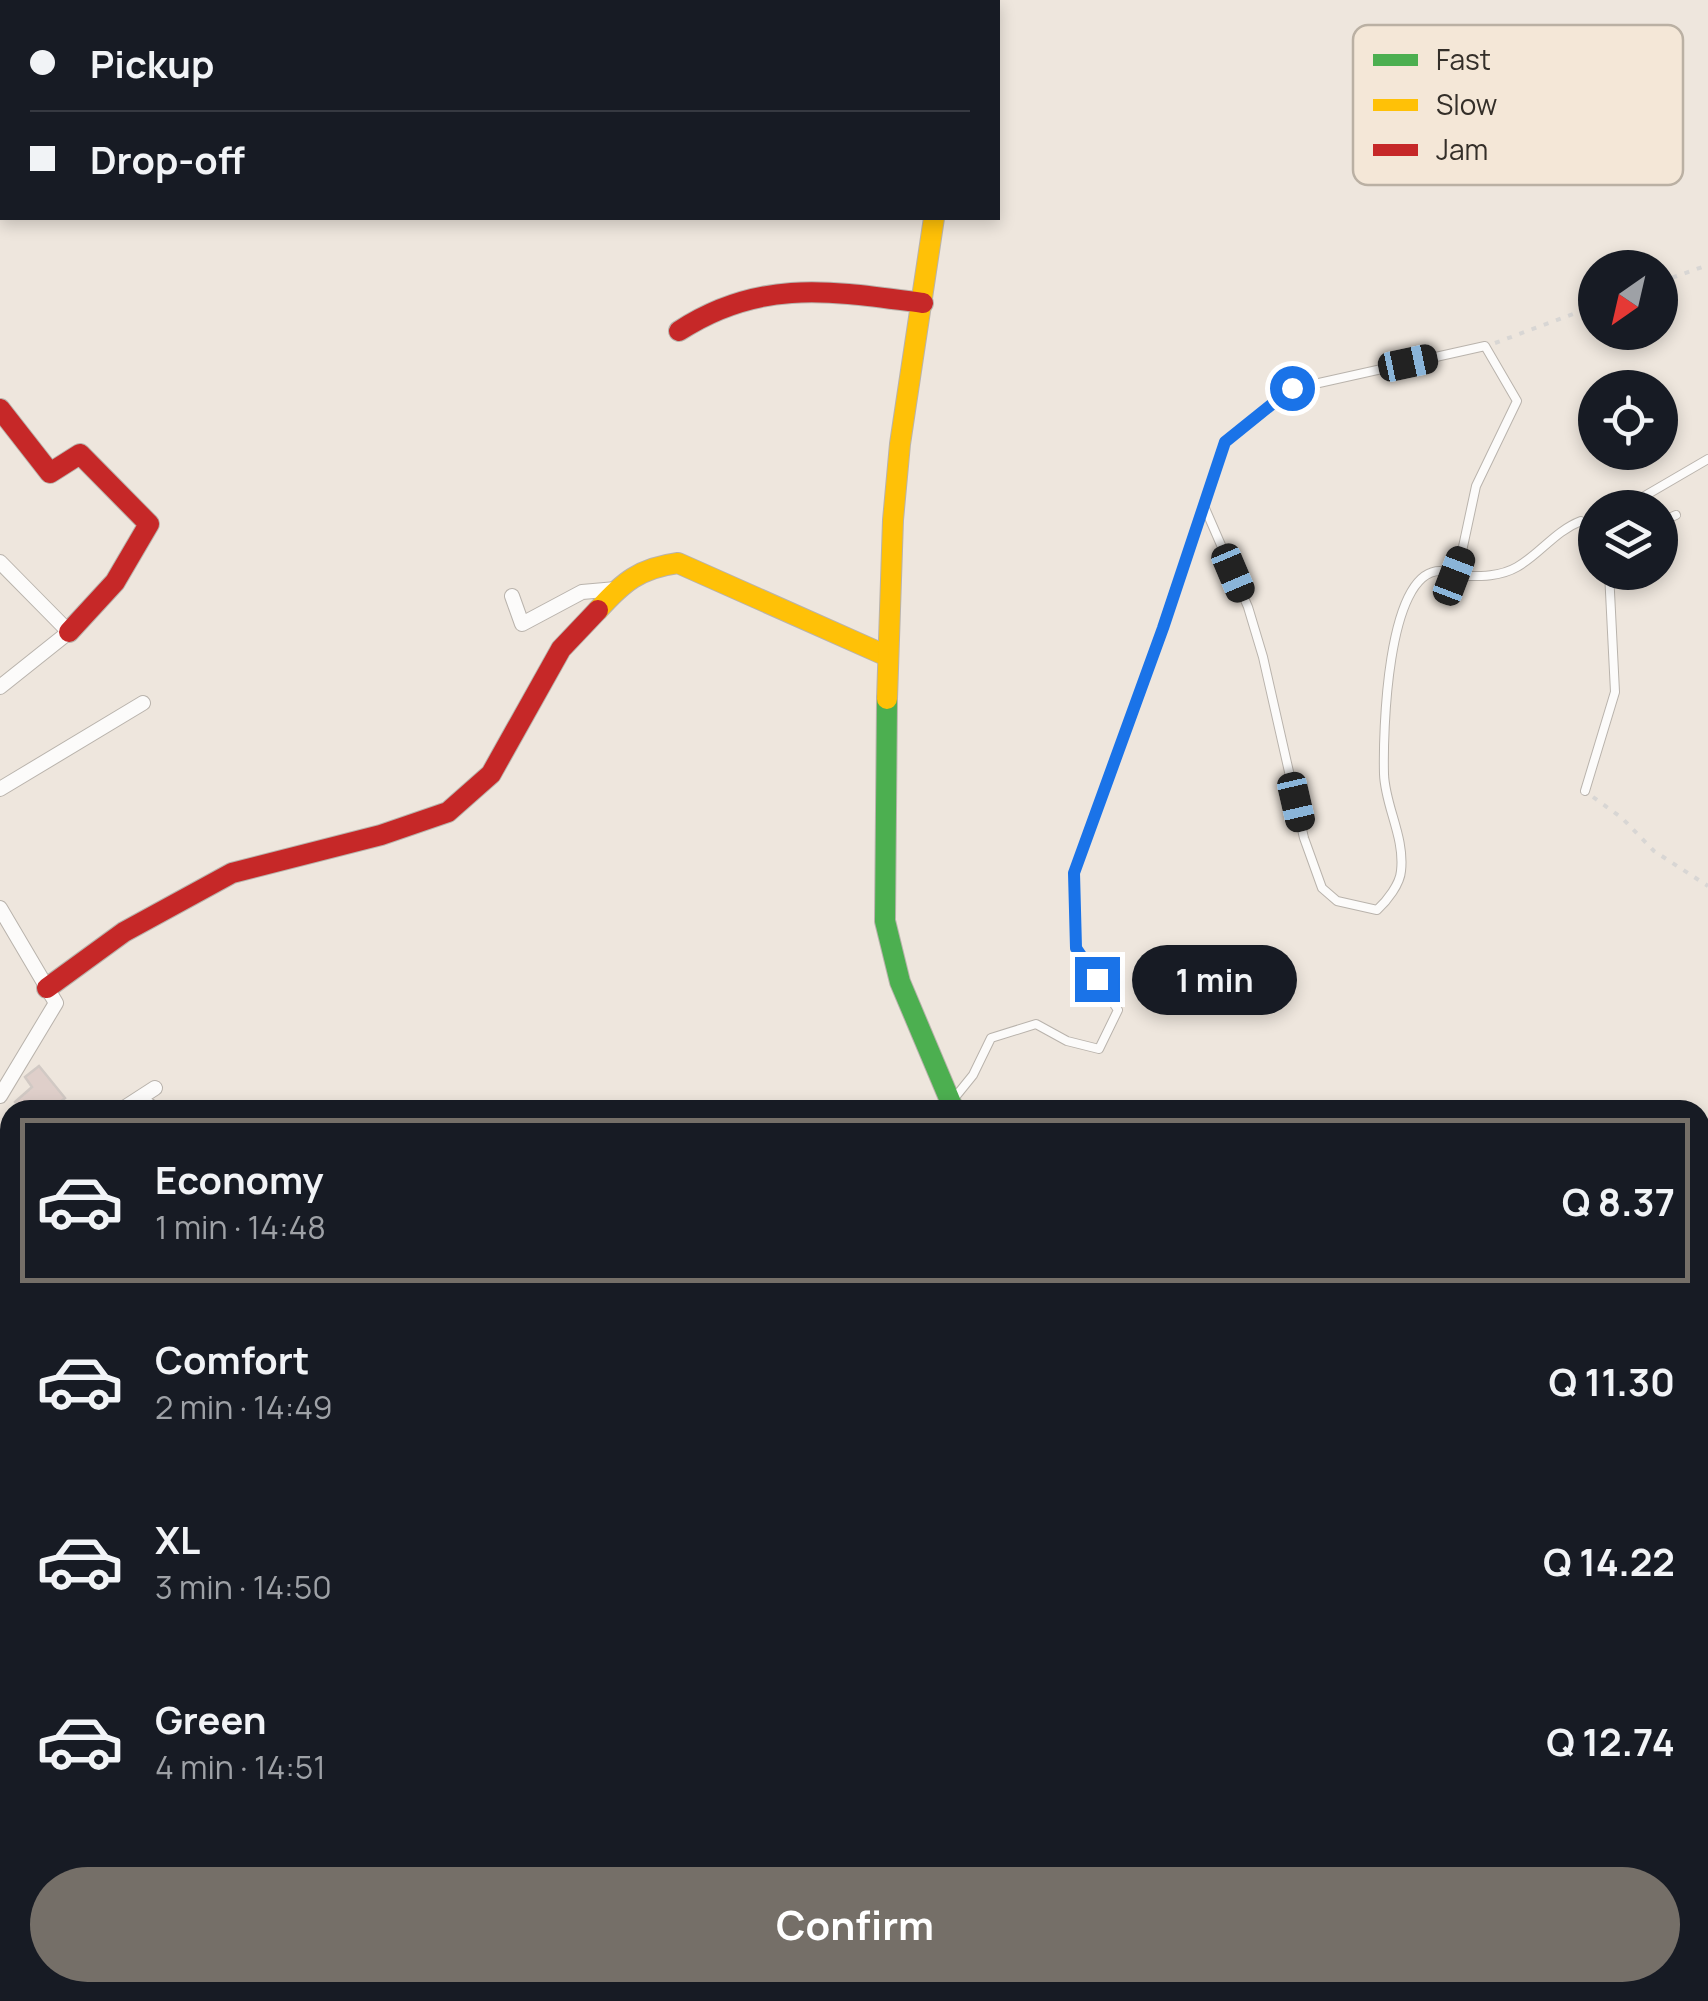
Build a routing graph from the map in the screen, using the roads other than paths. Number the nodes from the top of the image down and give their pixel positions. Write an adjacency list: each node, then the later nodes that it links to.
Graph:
1 (934, 220): 2 (street)
2 (924, 303): 3 (street); 15 (street)
3 (678, 330)
4 (0, 409): 14 (street)
5 (1708, 460): 6 (lane)
6 (1656, 490)
7 (1204, 505): 10 (lane); 10 (lane); 28 (lane)
8 (1578, 522): 10 (lane)
9 (0, 562): 14 (street)
10 (1454, 576)
11 (617, 589): 13 (street); 15 (street); 21 (street)
12 (1610, 590): 19 (lane)
13 (512, 596)
14 (69, 632): 16 (street)
15 (887, 656): 27 (street)
16 (0, 686)
17 (143, 703): 18 (street)
18 (0, 789)
19 (1586, 791)
20 (0, 908): 21 (street)
21 (47, 988): 23 (street)
22 (155, 1088): 24 (street)
23 (0, 1096)
24 (140, 1096): 25 (street); 26 (lane)
25 (135, 1100)
26 (146, 1100)
27 (950, 1100)
28 (957, 1100)

